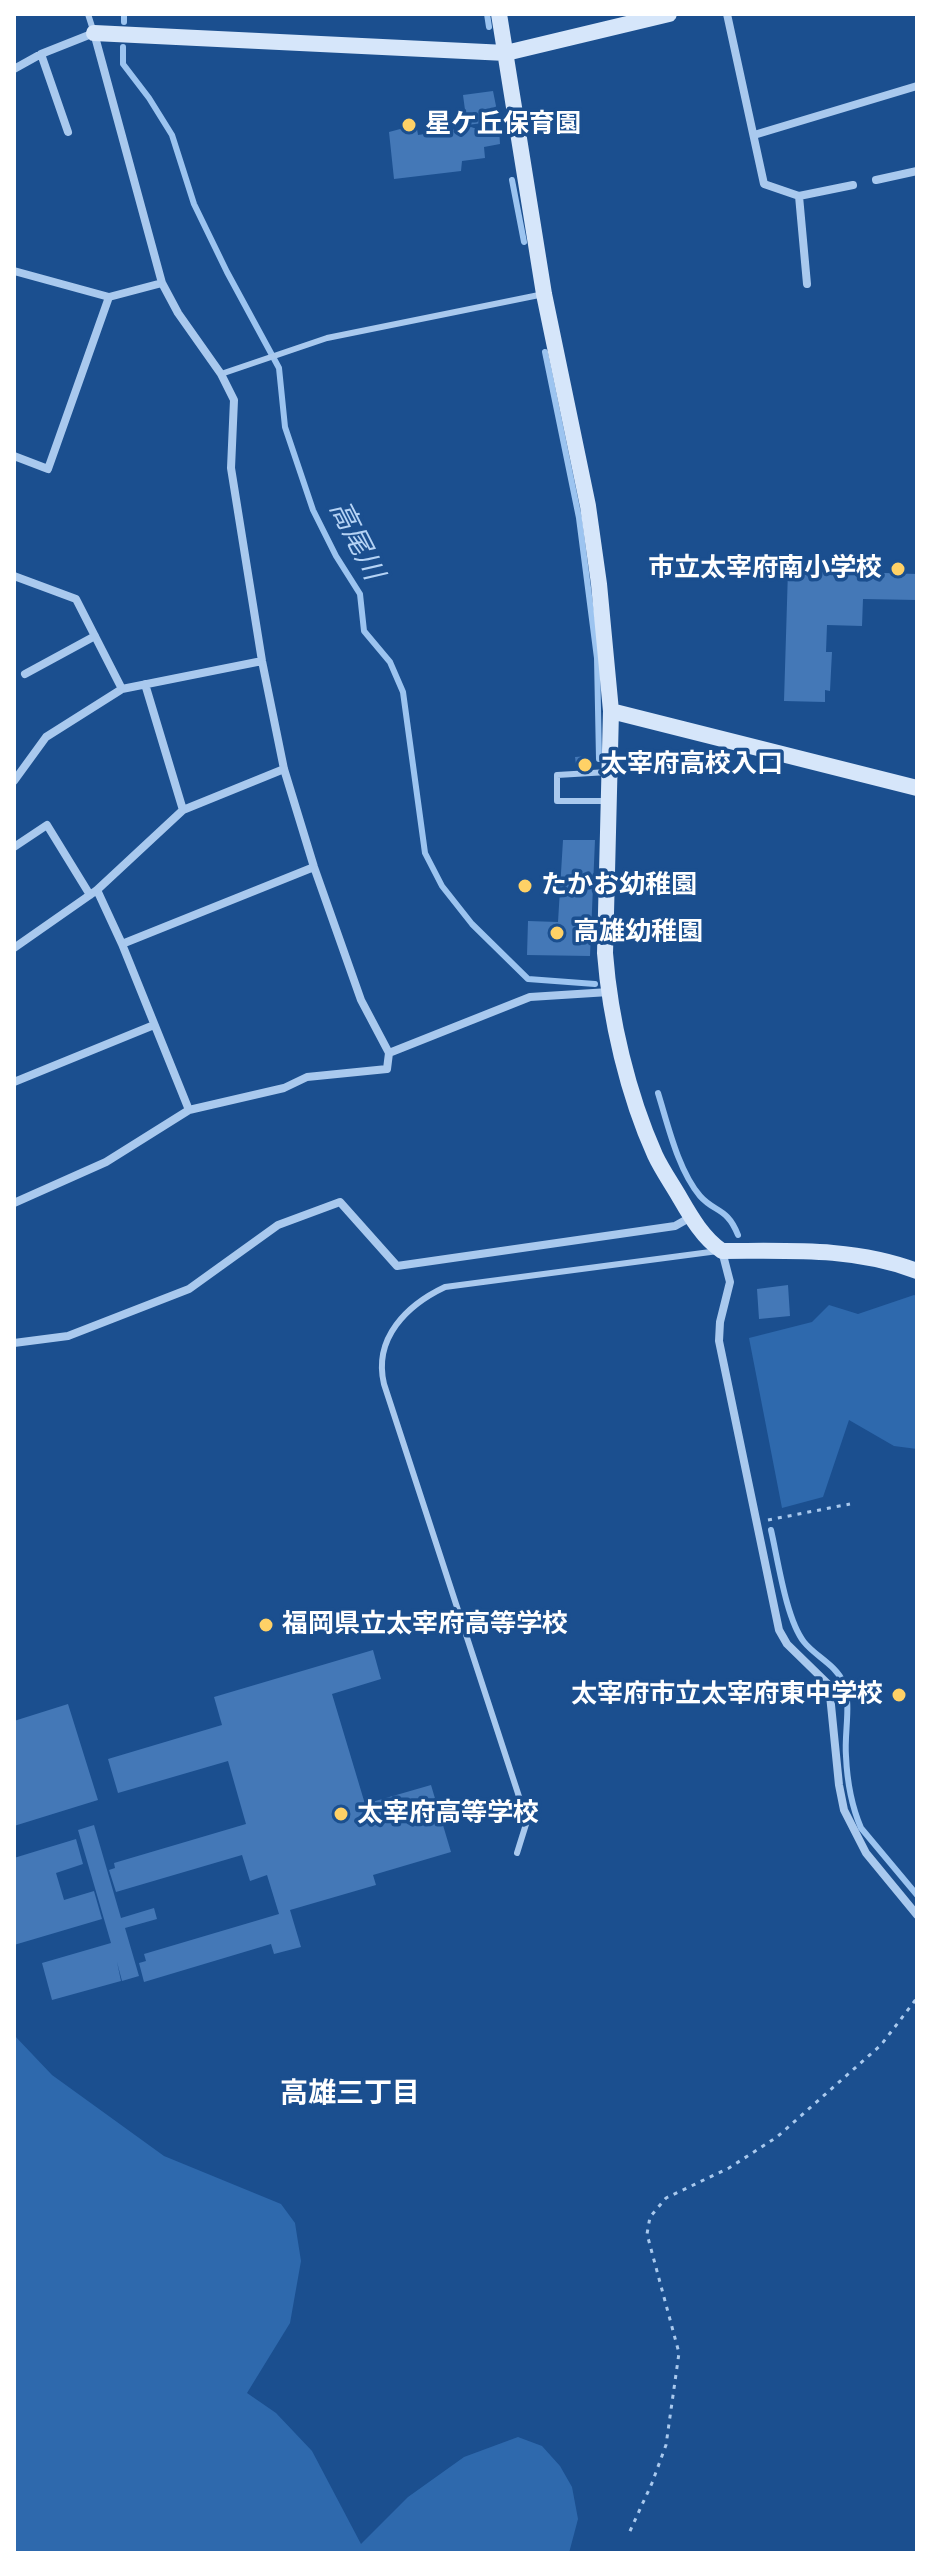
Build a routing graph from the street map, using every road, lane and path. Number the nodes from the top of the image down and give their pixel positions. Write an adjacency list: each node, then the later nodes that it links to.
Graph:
1 (88, 14): 5 (lane)
2 (499, 14): 6 (street)
3 (669, 14): 6 (street)
4 (727, 14): 11 (street)
5 (94, 33): 6 (street); 7 (street); 17 (street)
6 (506, 53): 19 (street)
7 (41, 54): 8 (street); 10 (street)
8 (14, 69)
9 (917, 86): 11 (street)
10 (68, 132)
11 (754, 135): 15 (street)
12 (917, 171): 13 (street)
13 (876, 180)
14 (853, 185): 15 (street)
15 (799, 196): 18 (street)
16 (14, 271): 20 (street)
17 (162, 283): 20 (street); 21 (street)
18 (807, 284)
19 (544, 294): 21 (lane); 29 (street)
20 (109, 297): 22 (street)
21 (221, 374): 25 (street)
22 (14, 456)
23 (14, 576): 24 (street)
24 (95, 636): 26 (street); 28 (street)
25 (262, 661): 27 (street); 30 (street)
26 (25, 674)
27 (145, 684): 28 (street); 35 (street)
28 (122, 689): 32 (street)
29 (611, 711): 31 (street); 33 (street)
30 (284, 769): 35 (street); 37 (street)
31 (610, 772): 34 (street); 34 (lane)
32 (14, 781)
33 (917, 788)
34 (609, 801): 41 (street)
35 (183, 810): 38 (street)
36 (14, 847): 38 (street)
37 (314, 867): 39 (street); 43 (street)
38 (94, 892): 39 (street); 40 (street)
39 (122, 944): 42 (street)
40 (14, 948)
41 (609, 992): 43 (street); 47 (street)
42 (154, 1025): 44 (street); 45 (street)
43 (389, 1053): 45 (street)
44 (14, 1082)
45 (189, 1110): 46 (street)
46 (14, 1203)
47 (691, 1217): 48 (street); 50 (street)
48 (722, 1251): 49 (street); 52 (street); 53 (lane)
49 (917, 1271)
50 (14, 1343)
51 (850, 1504): 52 (path)
52 (756, 1523): 54 (street)
53 (517, 1853)
54 (917, 1915)
55 (917, 1998): 56 (path)
56 (630, 2531)

